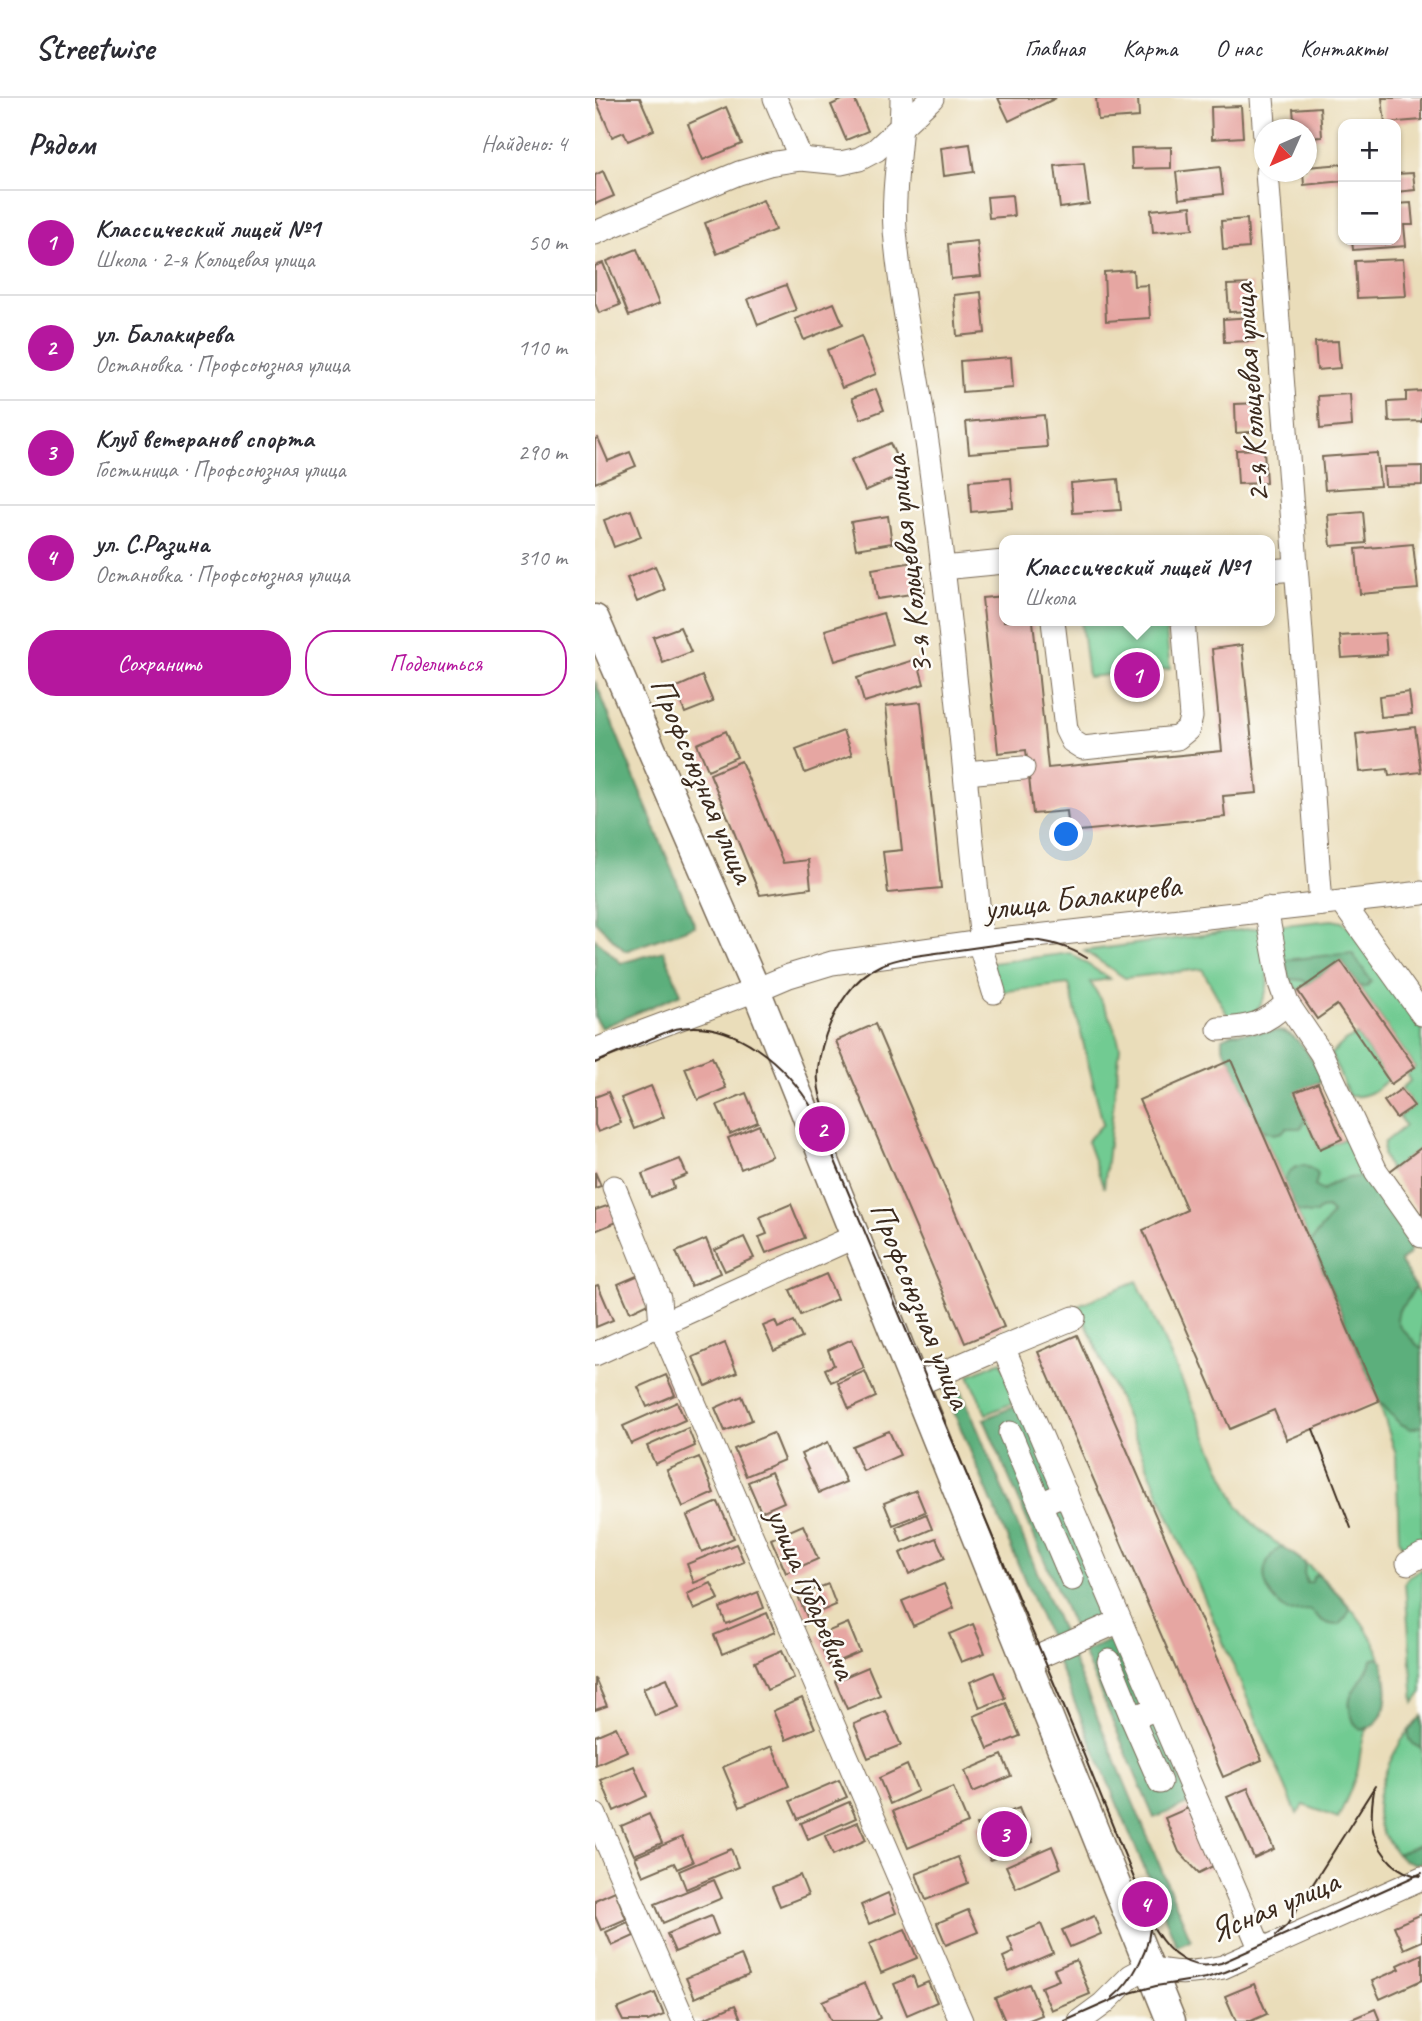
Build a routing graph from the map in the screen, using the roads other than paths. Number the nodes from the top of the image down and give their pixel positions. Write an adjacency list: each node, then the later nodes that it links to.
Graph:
1 (775, 98): 7 (street)
2 (902, 98): 6 (street, 3-я Кольцевая улица)
3 (932, 98): 6 (street)
4 (1262, 98): 5 (street)
5 (1264, 119)
6 (902, 124): 7 (street); 11 (street, 3-я Кольцевая улица)
7 (801, 159): 9 (street)
8 (1268, 182): 12 (street, 2-я Кольцевая улица)
9 (595, 233)
10 (999, 562): 11 (street)
11 (943, 568): 18 (street, 3-я Кольцевая улица)
12 (1296, 569): 13 (street); 20 (street, 2-я Кольцевая улица)
13 (1275, 571)
14 (595, 619): 23 (main road, Профсоюзная улица)
15 (1054, 626): 16 (street)
16 (1183, 626)
17 (1023, 768): 18 (street)
18 (965, 773): 22 (street, 3-я Кольцевая улица)
19 (1422, 893): 20 (street, улица Балакирева)
20 (1331, 903): 21 (street, улица Балакирева); 26 (street)
21 (1266, 909): 22 (street, улица Балакирева); 25 (street)
22 (980, 942): 23 (street, улица Балакирева); 24 (street, 3-я Кольцевая улица)
23 (756, 990): 28 (street, улица Балакирева); 30 (main road, Профсоюзная улица)
24 (994, 992)
25 (1287, 1003): 27 (street); 31 (street)
26 (1422, 1014)
27 (1219, 1029)
28 (595, 1050)
29 (614, 1187): 33 (street, улица Губаревича)
30 (856, 1236): 33 (street); 36 (main road, Профсоюзная улица)
31 (1422, 1236)
32 (1075, 1318): 34 (street)
33 (661, 1326): 35 (street); 52 (street, улица Губаревича)
34 (1003, 1347): 36 (street); 38 (street)
35 (595, 1354)
36 (915, 1385): 43 (main road, Профсоюзная улица)
37 (1010, 1433): 39 (street)
38 (1066, 1493): 39 (street); 41 (street)
39 (1040, 1504): 40 (street)
40 (1072, 1579)
41 (1120, 1621): 43 (street); 44 (street)
42 (1109, 1661): 45 (street)
43 (1026, 1662): 50 (main road, Профсоюзная улица)
44 (1158, 1708): 45 (street); 49 (street)
45 (1132, 1718): 46 (street)
46 (1160, 1782)
47 (595, 1815): 51 (street)
48 (1422, 1878): 49 (street, Ясная улица)
49 (1261, 1951): 50 (street, Ясная улица)
50 (1148, 1967): 53 (street); 54 (main road, Профсоюзная улица)
51 (684, 2021)
52 (961, 2021)
53 (1080, 2021)
54 (1171, 2021)

